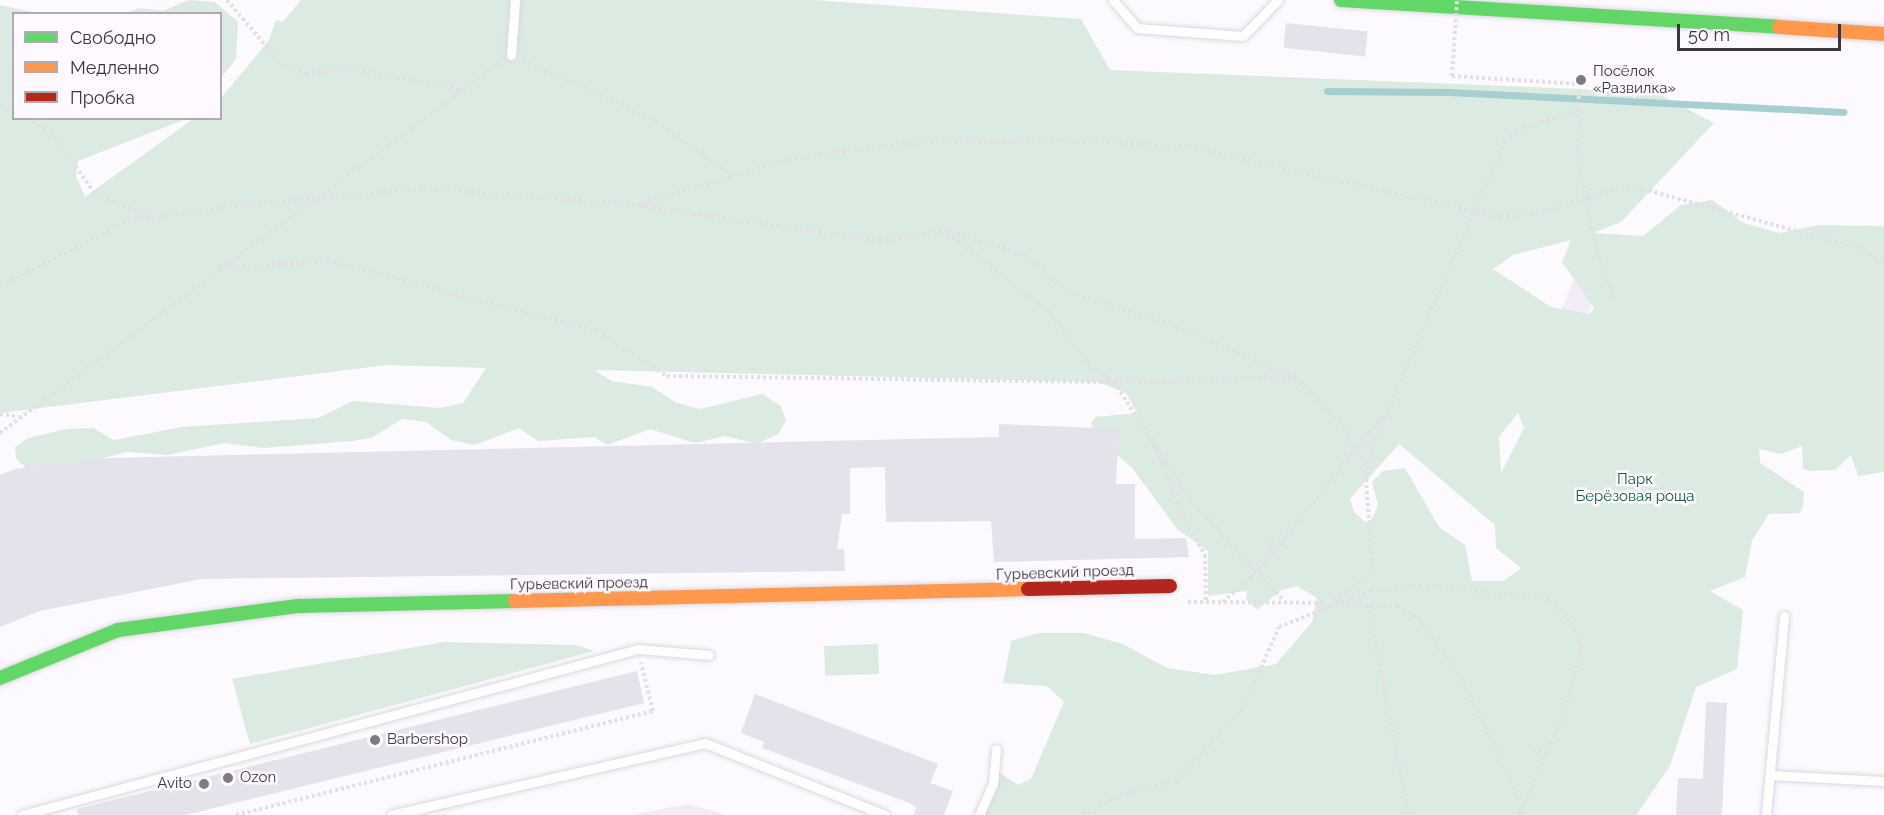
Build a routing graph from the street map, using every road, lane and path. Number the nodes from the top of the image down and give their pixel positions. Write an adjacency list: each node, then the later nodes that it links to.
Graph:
1 (227, 0): 9 (path)
2 (515, 0): 8 (lane)
3 (1113, 0): 4 (lane)
4 (1278, 0)
5 (1341, 0): 7 (main road)
6 (1456, 0): 10 (path, bridge)
7 (1884, 34)
8 (511, 55): 9 (path); 12 (path)
9 (464, 90): 14 (path)
10 (1579, 109): 13 (path); 16 (path)
11 (31, 120): 17 (path)
12 (731, 176): 15 (path); 16 (path)
13 (1587, 197): 16 (path); 19 (path); 22 (path)
14 (313, 201): 15 (path); 17 (path); 20 (path)
15 (637, 205): 18 (path)
16 (1474, 207): 25 (path)
17 (153, 219): 21 (path)
18 (945, 231): 23 (path); 24 (path)
19 (1884, 264)
20 (219, 267): 24 (path); 27 (path)
21 (0, 286)
22 (1614, 298)
23 (1295, 378): 24 (path); 30 (path)
24 (1114, 382): 28 (path)
25 (1386, 410): 30 (path); 31 (path)
26 (0, 414): 27 (path)
27 (21, 417): 29 (path)
28 (1147, 427): 34 (path); 36 (path)
29 (0, 433)
30 (1354, 445): 31 (path); 33 (path)
31 (1368, 468): 39 (path)
32 (1274, 536): 33 (path)
33 (1265, 564): 34 (path)
34 (1258, 572): 37 (path); 38 (path)
35 (1170, 586): 36 (path); 44 (main road, Гурьевский проезд)
36 (1206, 602): 38 (path)
37 (1285, 602): 38 (path); 39 (path)
38 (1222, 603)
39 (1330, 603): 40 (path); 47 (path); 56 (path)
40 (1368, 605): 50 (path); 57 (path)
41 (1784, 616): 48 (lane)
42 (638, 649): 43 (lane); 51 (lane); 52 (path)
43 (709, 655)
44 (0, 678)
45 (996, 749): 55 (lane)
46 (1533, 750): 47 (path)
47 (1547, 753): 50 (path)
48 (1770, 775): 49 (lane); 59 (lane)
49 (1884, 781)
50 (1523, 808): 58 (path)
51 (22, 815)
52 (236, 815)
53 (391, 815): 54 (lane)
54 (885, 815)
55 (979, 815)
56 (1083, 815)
57 (1409, 815)
58 (1519, 815)
59 (1766, 815)

